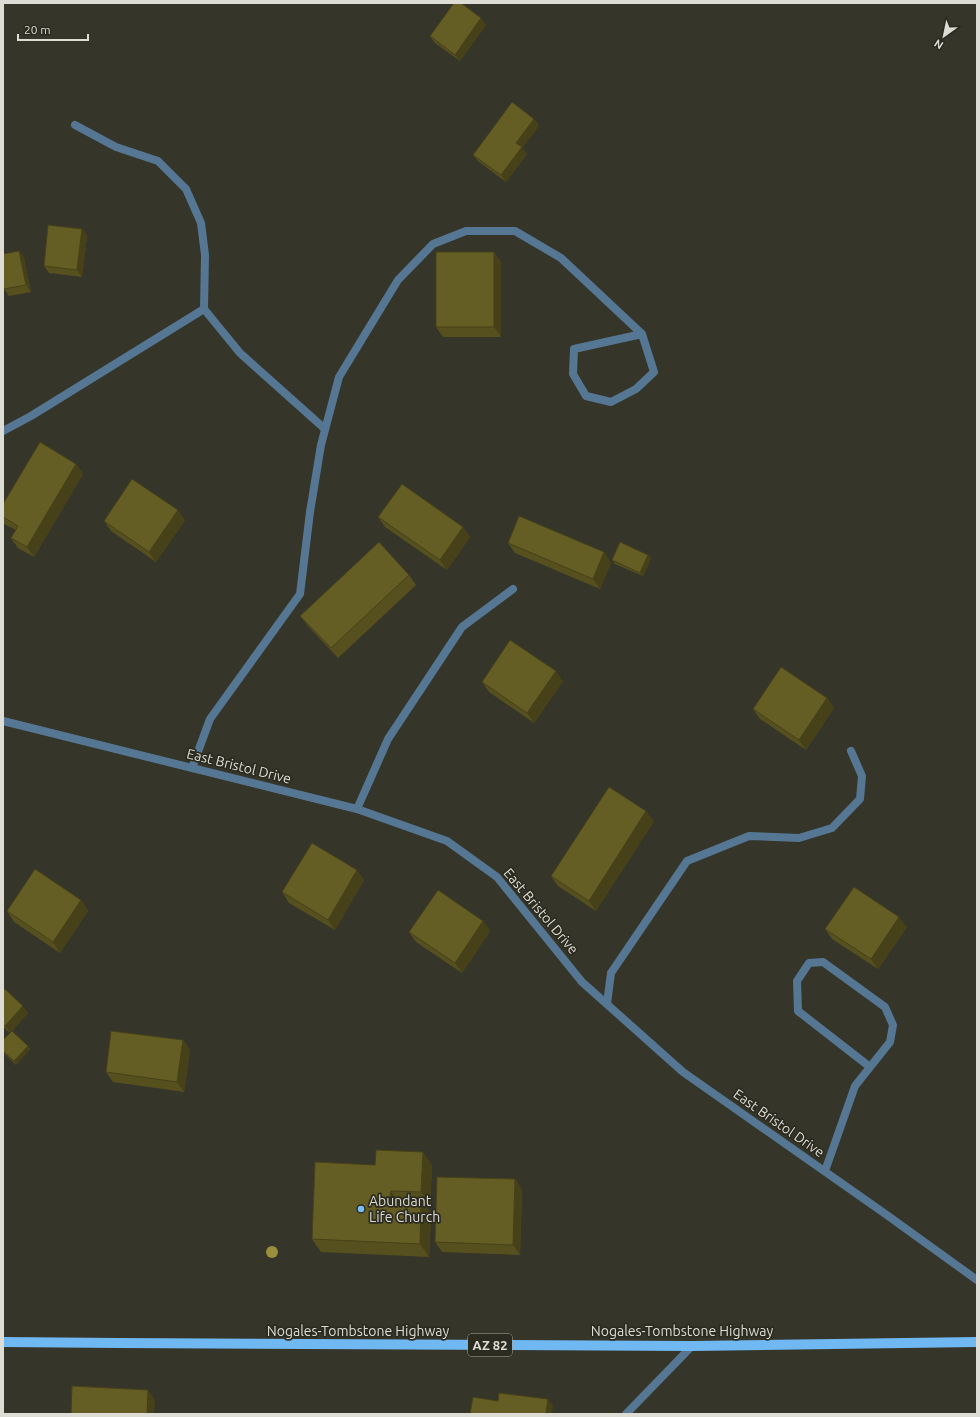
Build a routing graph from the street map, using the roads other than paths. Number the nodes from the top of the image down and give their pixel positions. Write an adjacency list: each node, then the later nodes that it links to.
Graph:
1 (75, 125): 2 (street)
2 (204, 308): 4 (street); 5 (street)
3 (642, 334): 3 (street); 4 (street)
4 (325, 429): 9 (street)
5 (3, 431)
6 (513, 589): 10 (street)
7 (3, 721): 9 (street, East Bristol Drive)
8 (851, 751): 11 (street)
9 (192, 768): 10 (street, East Bristol Drive)
10 (357, 809): 11 (street, East Bristol Drive)
11 (607, 1004): 13 (street, East Bristol Drive)
12 (870, 1067): 12 (street); 13 (street)
13 (825, 1171): 14 (street, East Bristol Drive)
14 (977, 1280)
15 (3, 1342): 17 (main road, Nogales-Tombstone Highway / AZ 82)
16 (977, 1342): 17 (main road, Nogales-Tombstone Highway / AZ 82)
17 (692, 1346): 18 (street)
18 (626, 1414)

